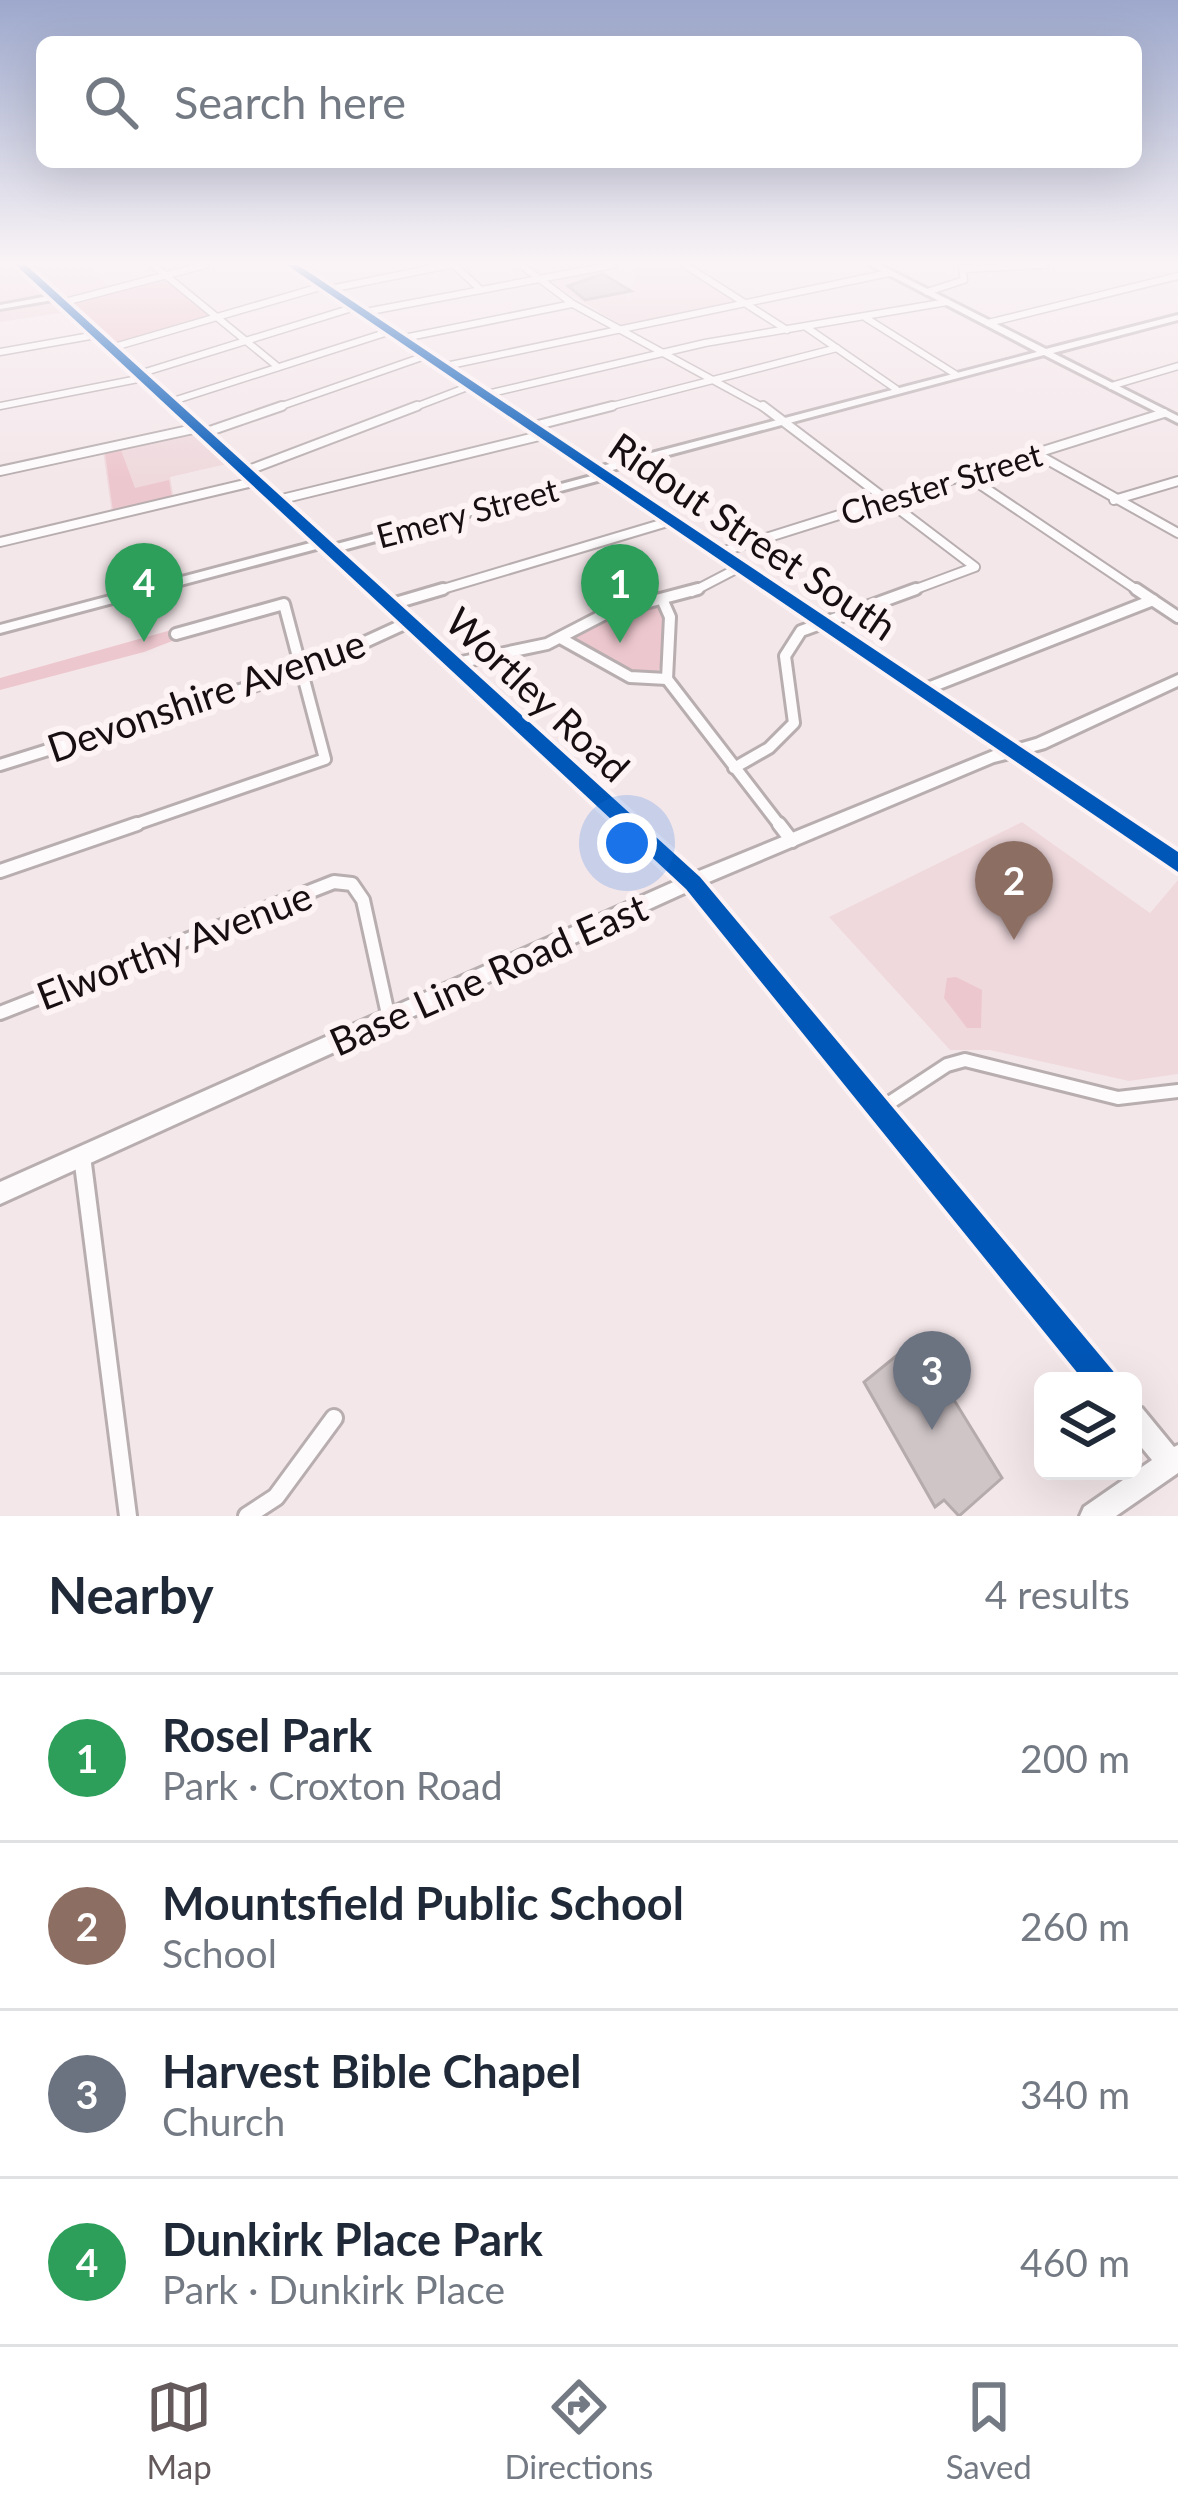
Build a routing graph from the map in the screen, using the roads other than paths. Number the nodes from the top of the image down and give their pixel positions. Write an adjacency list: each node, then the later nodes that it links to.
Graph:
1 (92, 336): 17 (street)
2 (97, 336): 15 (street, Wortley Road)
3 (153, 336): 15 (street)
4 (240, 336): 14 (street)
5 (265, 336): 14 (street)
6 (393, 336): 20 (street, Ridout Street South); 22 (street)
7 (584, 336): 23 (street)
8 (634, 336): 19 (street)
9 (757, 336): 19 (street)
10 (819, 336): 16 (street)
11 (895, 336): 24 (street)
12 (1013, 336): 18 (street)
13 (1106, 336): 18 (street, Emery Street)
14 (246, 341): 22 (street); 25 (street)
15 (111, 348): 25 (street, Wortley Road)
16 (837, 348): 26 (street); 29 (street)
17 (0, 352)
18 (1044, 352): 24 (street, Emery Street); 28 (street)
19 (667, 353): 26 (street); 30 (street)
20 (424, 356): 23 (street, Ridout Street South); 37 (street)
21 (1178, 366): 28 (street)
22 (278, 367): 31 (street)
23 (441, 367): 27 (street, Ridout Street South)
24 (955, 374): 29 (street, Emery Street)
25 (141, 376): 31 (street, Wortley Road); 32 (street)
26 (718, 380): 34 (street); 36 (street)
27 (470, 386): 30 (street, Ridout Street South); 43 (street)
28 (1111, 386): 33 (street)
29 (896, 389): 34 (street, Emery Street)
30 (483, 395): 36 (street, Ridout Street South)
31 (170, 402): 37 (street, Wortley Road)
32 (0, 406)
33 (1164, 413): 35 (street); 39 (street, Chester Street)
34 (782, 420): 41 (street, Emery Street); 45 (street)
35 (1178, 420)
36 (530, 427): 38 (street, Ridout Street South)
37 (201, 431): 40 (street); 43 (street, Wortley Road)
38 (543, 435): 41 (street, Ridout Street South); 46 (street)
39 (1035, 454): 42 (street, Chester Street); 47 (street)
40 (0, 471)
41 (599, 473): 48 (street, Ridout Street South); 51 (street, Emery Street)
42 (965, 475): 45 (street, Chester Street); 55 (street)
43 (251, 476): 46 (street, Wortley Road); 50 (street)
44 (1178, 481): 47 (street)
45 (889, 499): 52 (street, Chester Street); 59 (street)
46 (278, 500): 51 (street, Wortley Road)
47 (1114, 500): 49 (street)
48 (671, 521): 52 (street, Ridout Street South); 56 (street)
49 (1178, 533)
50 (0, 542)
51 (328, 546): 56 (street, Wortley Road); 60 (street, Emery Street)
52 (718, 553): 53 (street, Ridout Street South)
53 (740, 568): 54 (street); 59 (street, Ridout Street South)
54 (662, 599): 62 (street); 65 (street)
55 (1153, 601): 57 (street); 67 (street)
56 (392, 604): 58 (street, Wortley Road)
57 (1178, 617)
58 (411, 621): 63 (street, Wortley Road); 64 (street, Devonshire Avenue)
59 (825, 624): 67 (street, Ridout Street South); 70 (street)
60 (0, 629)
61 (176, 634): 64 (street)
62 (562, 639): 63 (street); 65 (street)
63 (457, 663): 74 (street, Wortley Road)
64 (304, 670): 69 (street, Devonshire Avenue); 73 (street)
65 (668, 679): 70 (street)
66 (1178, 680): 68 (street, Base Line Road East)
67 (923, 690): 68 (street, Ridout Street South)
68 (1012, 749): 71 (street, Base Line Road East); 72 (street, Ridout Street South)
69 (0, 765)
70 (734, 768): 71 (street)
71 (792, 841): 74 (street, Base Line Road East)
72 (1178, 863)
73 (0, 871)
74 (693, 883): 76 (street, Base Line Road East); 78 (street, Wortley Road)
75 (0, 1012): 76 (street, Elworthy Avenue)
76 (388, 1019): 79 (street, Base Line Road East)
77 (1178, 1091): 78 (street)
78 (880, 1109): 81 (street, Wortley Road)
79 (82, 1156): 80 (street, Base Line Road East); 85 (street)
80 (0, 1193)
81 (1096, 1372)
82 (334, 1418): 86 (street)
83 (1142, 1427): 84 (street)
84 (1174, 1461): 87 (street)
85 (128, 1516)
86 (247, 1516)
87 (1093, 1516)

